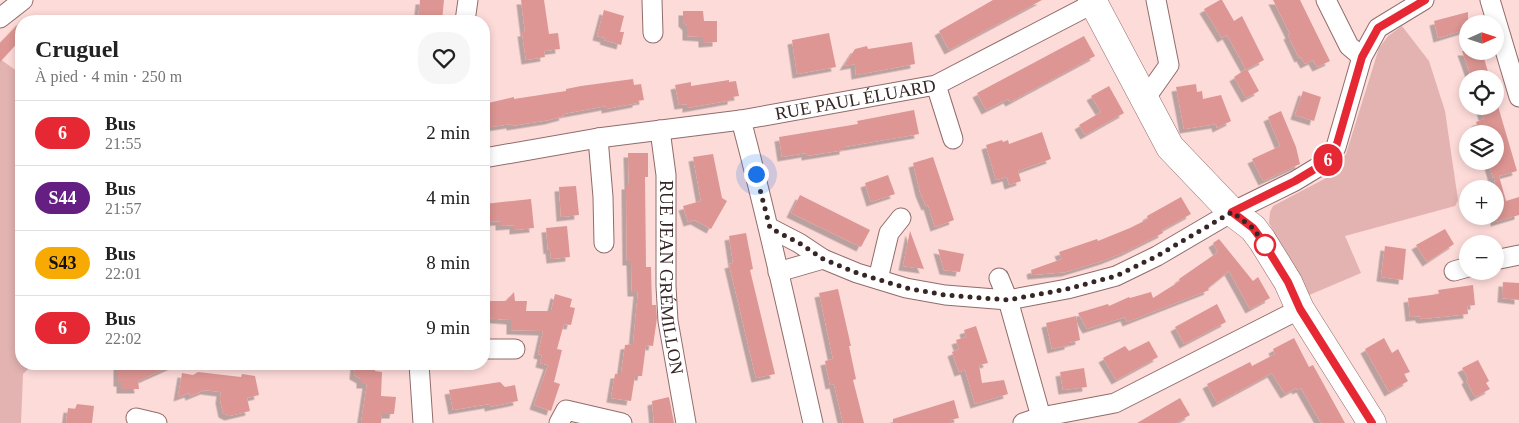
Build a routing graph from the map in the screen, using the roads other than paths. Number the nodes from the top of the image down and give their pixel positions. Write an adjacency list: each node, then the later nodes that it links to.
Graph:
1 (23, 0): 10 (street)
2 (468, 0): 9 (street)
3 (652, 0): 11 (street)
4 (1156, 0): 15 (street)
5 (1326, 0): 12 (street)
6 (1424, 0): 12 (street)
7 (1490, 0): 14 (street)
8 (1093, 1): 13 (street, RUE PAUL ÉLUARD); 15 (street)
9 (466, 15)
10 (0, 18)
11 (653, 33)
12 (1362, 57): 21 (street)
13 (936, 85): 16 (street, RUE PAUL ÉLUARD); 19 (street)
14 (1519, 97)
15 (1144, 99): 21 (street)
16 (741, 120): 17 (street, RUE PAUL ÉLUARD); 23 (street)
17 (660, 130): 18 (street, RUE PAUL ÉLUARD); 42 (street, RUE JEAN GRÉMILLON)
18 (598, 138): 20 (street, RUE PAUL ÉLUARD); 24 (street)
19 (953, 139)
20 (490, 157)
21 (1232, 212): 31 (street); 32 (street)
22 (901, 218): 30 (street)
23 (770, 228): 27 (street); 28 (street)
24 (604, 243)
25 (1519, 255): 26 (street)
26 (1504, 258)
27 (823, 259): 28 (street); 30 (street)
28 (778, 272): 43 (street)
29 (999, 278): 31 (street)
30 (878, 279): 31 (street)
31 (1008, 300): 37 (street)
32 (1300, 309): 37 (street); 45 (street)
33 (490, 349): 34 (street)
34 (515, 349)
35 (419, 370): 40 (street)
36 (562, 416): 41 (street)
37 (1041, 417): 44 (street)
38 (136, 418): 39 (street)
39 (157, 423)
40 (423, 423)
41 (622, 423)
42 (686, 423)
43 (814, 423)
44 (1023, 423)
45 (1372, 423)

